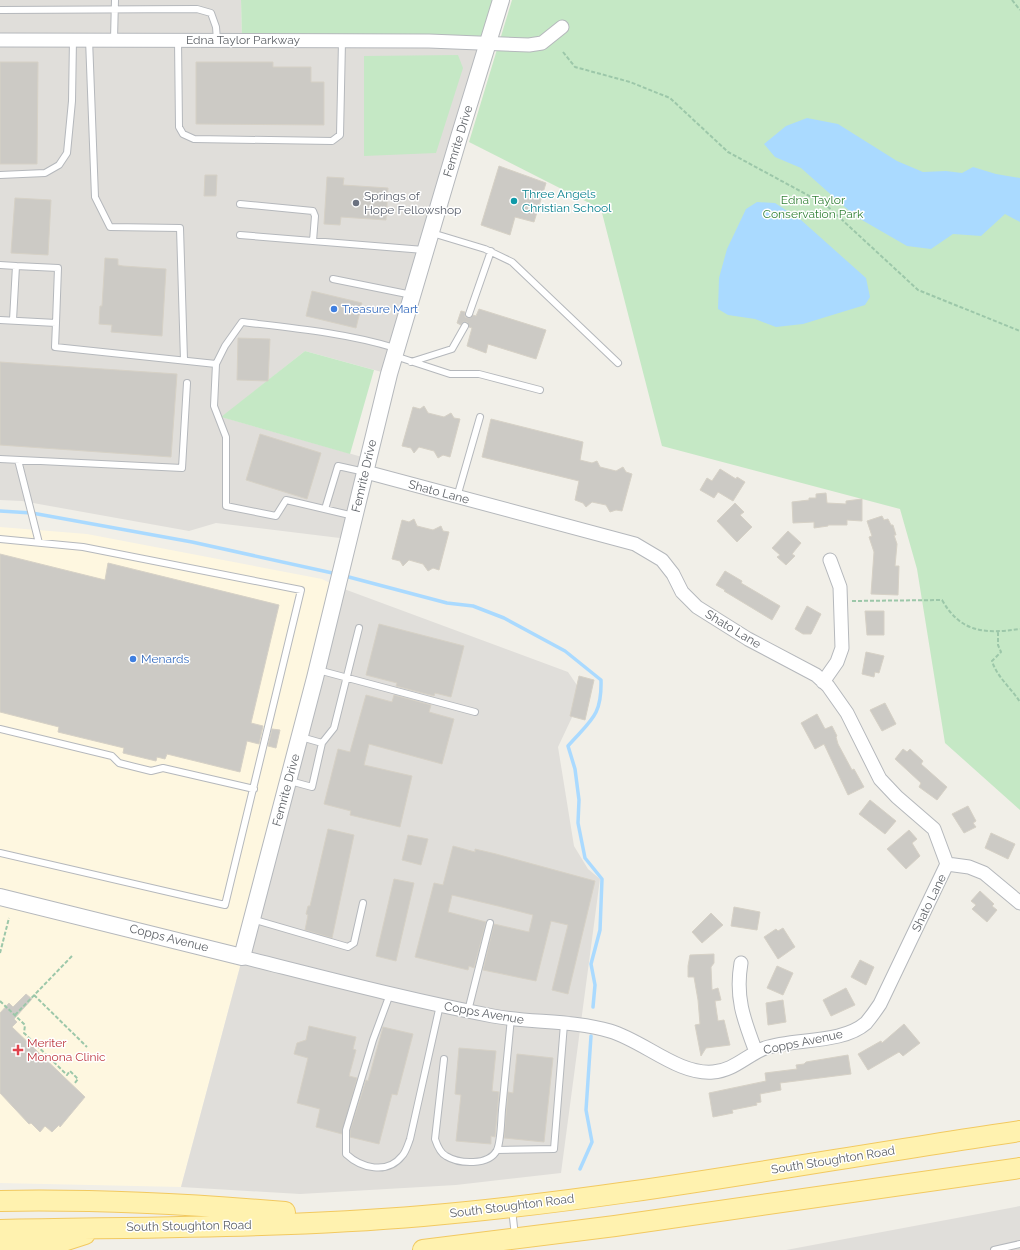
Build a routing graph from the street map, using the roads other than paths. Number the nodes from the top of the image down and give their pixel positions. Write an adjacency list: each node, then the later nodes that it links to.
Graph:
1 (115, 0): 3 (lane)
2 (501, 0): 13 (street, Femrite Drive)
3 (115, 8): 4 (lane); 8 (lane); 11 (lane)
4 (0, 10)
5 (562, 27): 13 (street, Edna Taylor Parkway)
6 (73, 39): 7 (street, Edna Taylor Parkway); 9 (street, Edna Taylor Parkway); 14 (lane)
7 (89, 39): 8 (street, Edna Taylor Parkway); 31 (lane)
8 (114, 39): 10 (street, Edna Taylor Parkway)
9 (0, 40)
10 (178, 40): 11 (street, Edna Taylor Parkway); 12 (lane)
11 (217, 40): 12 (street, Edna Taylor Parkway)
12 (342, 40): 13 (street, Edna Taylor Parkway)
13 (487, 43): 16 (street, Femrite Drive)
14 (0, 175)
15 (240, 204): 18 (lane)
16 (431, 232): 19 (street, Femrite Drive); 20 (lane)
17 (240, 235): 18 (lane)
18 (313, 241): 19 (lane)
19 (426, 250): 24 (street, Femrite Drive)
20 (491, 251): 25 (lane); 33 (lane)
21 (0, 265): 22 (lane)
22 (16, 266): 27 (lane); 28 (lane)
23 (333, 279): 24 (lane)
24 (413, 295): 30 (street, Femrite Drive)
25 (469, 314)
26 (0, 320): 27 (lane)
27 (13, 320): 28 (lane)
28 (56, 323): 31 (lane)
29 (465, 326): 32 (lane)
30 (396, 352): 32 (lane); 34 (lane); 40 (street, Femrite Drive)
31 (184, 360): 34 (lane)
32 (411, 362): 36 (lane)
33 (618, 363)
34 (216, 364): 42 (lane)
35 (188, 383): 39 (lane)
36 (540, 390)
37 (480, 417): 41 (lane)
38 (0, 458): 39 (lane)
39 (18, 460): 45 (lane)
40 (366, 472): 41 (street, Shato Lane); 42 (lane); 43 (street, Femrite Drive)
41 (458, 497): 50 (street, Shato Lane)
42 (325, 509): 43 (lane)
43 (354, 516): 48 (street, Femrite Drive)
44 (0, 539): 45 (lane)
45 (39, 543): 56 (lane)
46 (830, 560): 50 (street)
47 (359, 628): 49 (lane)
48 (317, 670): 49 (lane); 53 (street, Femrite Drive)
49 (347, 678): 51 (lane); 54 (lane)
50 (823, 682): 58 (street, Shato Lane)
51 (475, 712)
52 (0, 729): 56 (lane)
53 (300, 737): 54 (lane); 55 (street, Femrite Drive)
54 (322, 743): 55 (lane)
55 (288, 781): 62 (street, Femrite Drive)
56 (254, 789): 57 (lane)
57 (0, 852)
58 (947, 864): 60 (street); 64 (street, Shato Lane)
59 (0, 897): 65 (street, Copps Avenue)
60 (1020, 903)
61 (363, 904): 62 (lane)
62 (252, 919): 65 (street, Femrite Drive)
63 (490, 923): 69 (lane)
64 (911, 938): 72 (street, Copps Avenue)
65 (242, 956): 67 (street, Copps Avenue)
66 (741, 963): 72 (street)
67 (390, 994): 68 (street, Copps Avenue); 68 (lane)
68 (440, 1005): 69 (street, Copps Avenue)
69 (468, 1011): 70 (street, Copps Avenue)
70 (511, 1018): 71 (street, Copps Avenue); 75 (lane)
71 (564, 1024): 72 (street, Copps Avenue); 75 (lane)
72 (756, 1052)
73 (444, 1059): 75 (lane)
74 (1020, 1131): 78 (main road, South Stoughton Road)
75 (497, 1150)
76 (1020, 1168): 82 (main road)
77 (0, 1200): 79 (main road)
78 (511, 1207): 79 (main road, South Stoughton Road); 82 (lane)
79 (340, 1221): 80 (main road, South Stoughton Road)
80 (102, 1228): 81 (main road, South Stoughton Road); 84 (main road)
81 (0, 1230)
82 (516, 1239): 85 (main road)
83 (1020, 1244): 86 (lane)
84 (0, 1250)
85 (423, 1250)
86 (994, 1250)

